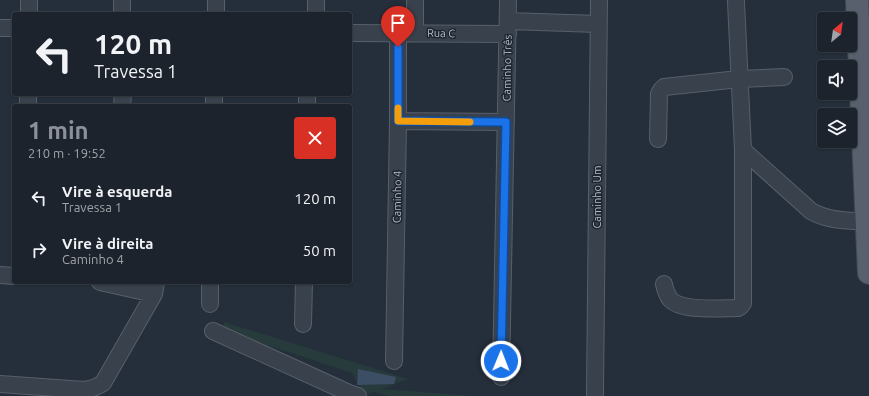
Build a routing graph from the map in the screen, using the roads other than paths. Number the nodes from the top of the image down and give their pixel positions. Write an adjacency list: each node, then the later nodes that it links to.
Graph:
1 (29, 0): 10 (street)
2 (122, 0): 11 (street)
3 (216, 0): 12 (street)
4 (316, 0): 13 (street)
5 (415, 0): 20 (street)
6 (508, 0): 15 (street, Caminho Três)
7 (599, 0): 14 (street, Caminho Um)
8 (857, 0): 27 (main road)
9 (736, 2): 22 (street)
10 (29, 12)
11 (122, 12)
12 (216, 12)
13 (316, 12)
14 (598, 24): 15 (street, Rua C); 42 (street, Caminho Um)
15 (508, 27): 20 (street, Rua C); 24 (street, Caminho Três)
16 (0, 28): 17 (street)
17 (12, 28)
18 (352, 32): 19 (street, Rua C)
19 (398, 32): 20 (street, Rua C); 23 (street, Caminho 4)
20 (415, 32)
21 (784, 78): 22 (street)
22 (739, 79): 25 (street); 26 (street)
23 (398, 121): 24 (street); 39 (street, Caminho 4)
24 (506, 122): 40 (street, Caminho Três)
25 (658, 139)
26 (743, 150): 27 (street); 34 (street)
27 (866, 222): 28 (main road)
28 (869, 273)
29 (0, 275): 30 (street)
30 (12, 276)
31 (118, 284): 35 (street)
32 (210, 284): 36 (street)
33 (304, 284): 37 (street)
34 (664, 284)
35 (155, 288): 41 (street)
36 (210, 304)
37 (303, 324)
38 (213, 331): 43 (street)
39 (394, 361)
40 (501, 377)
41 (0, 384)
42 (595, 393)
43 (352, 395)

